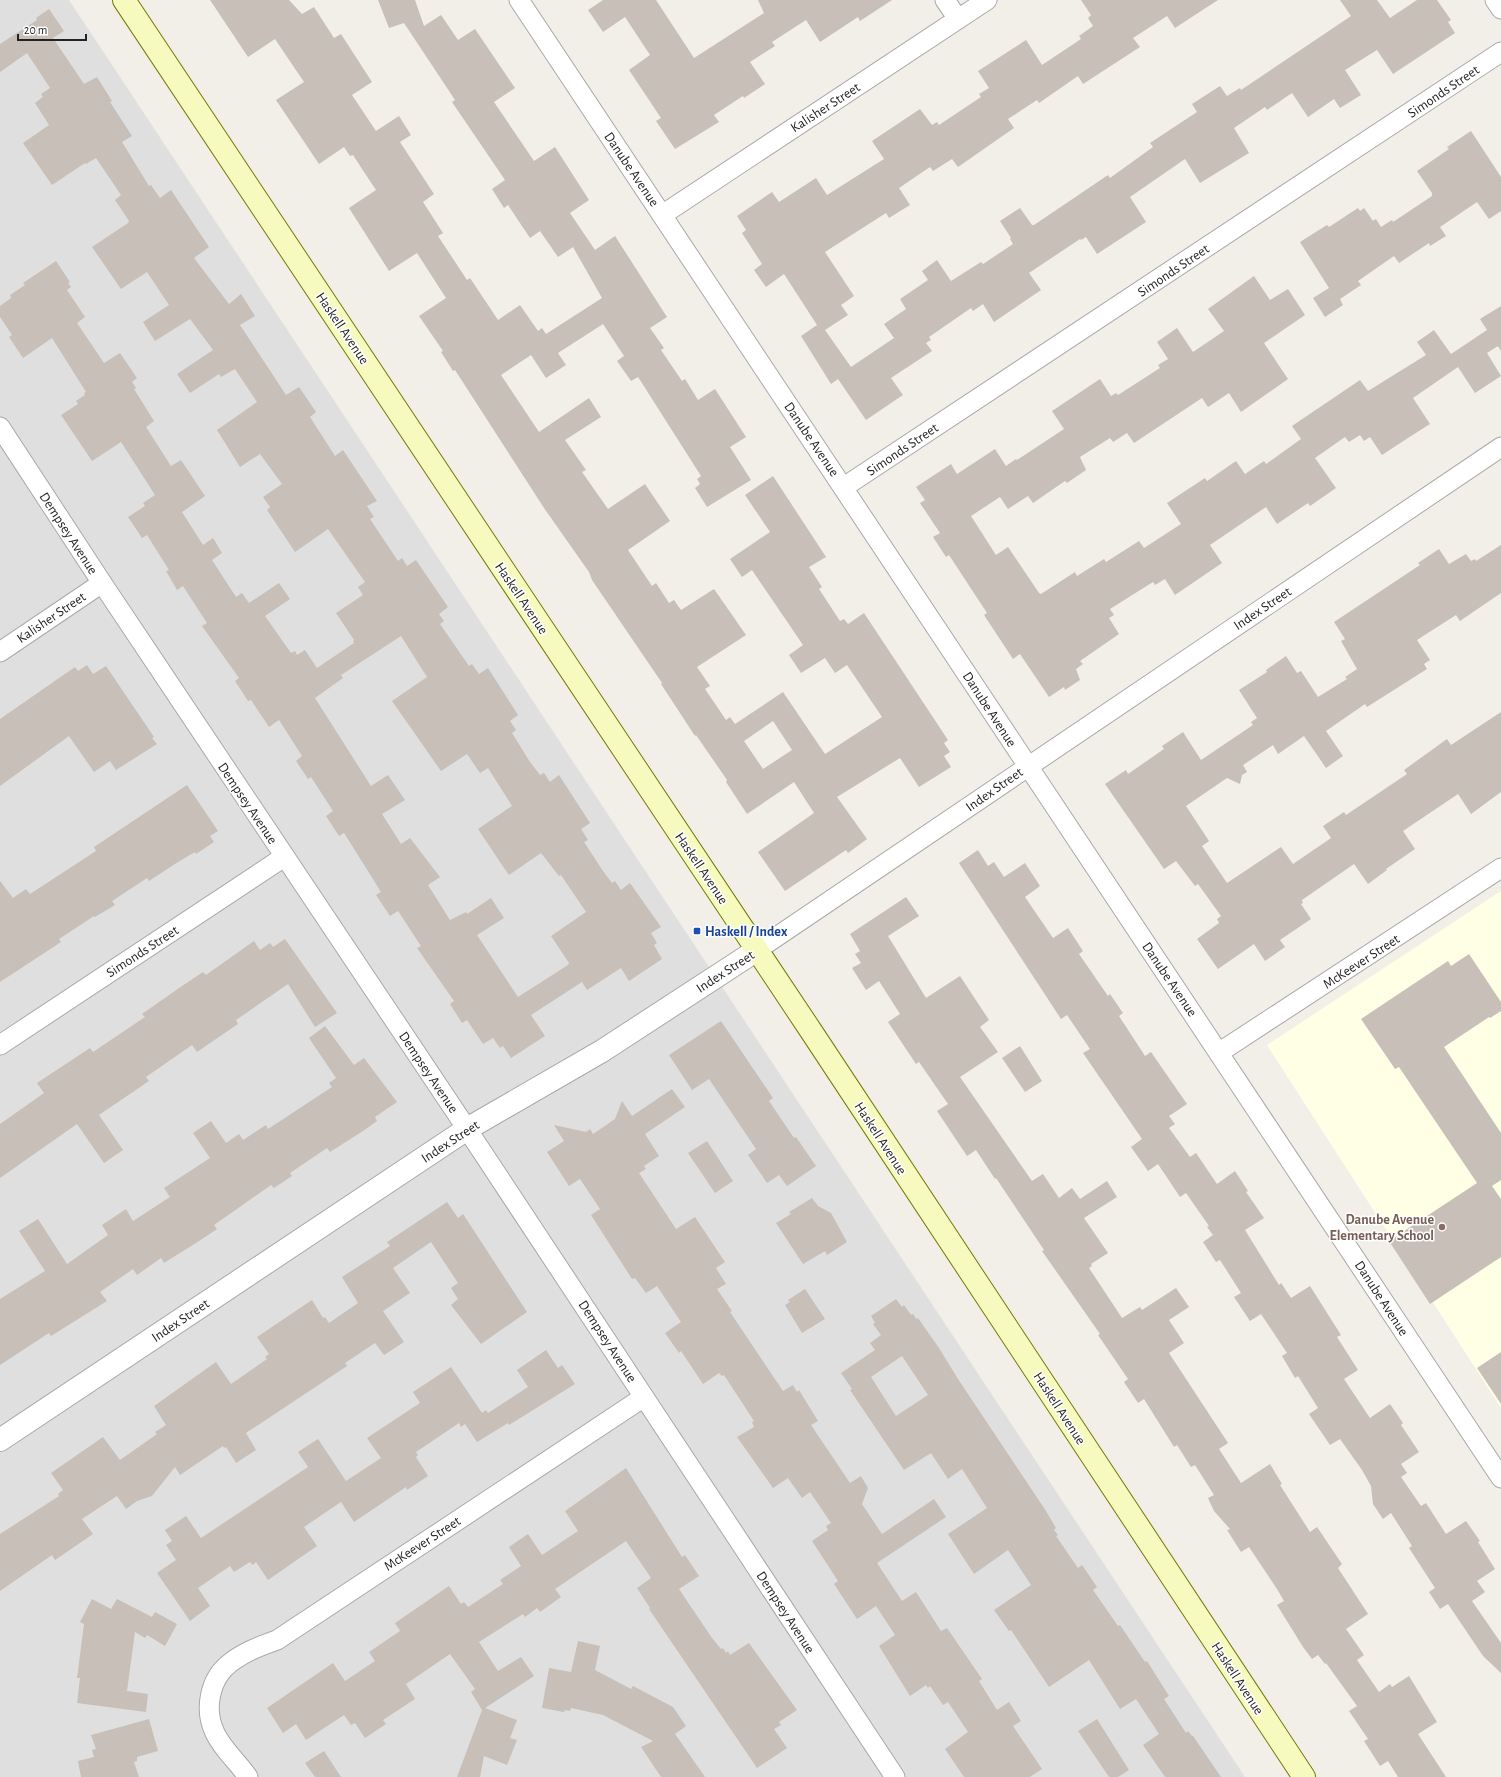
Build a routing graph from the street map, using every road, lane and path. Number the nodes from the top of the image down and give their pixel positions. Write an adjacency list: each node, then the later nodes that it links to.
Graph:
1 (124, 0): 18 (main road, Haskell Avenue)
2 (519, 0): 9 (street, Danube Avenue)
3 (945, 0): 7 (street)
4 (987, 0): 7 (street, Kalisher Street)
5 (1495, 0): 6 (street)
6 (1501, 9)
7 (958, 19): 9 (street, Kalisher Street)
8 (1501, 52): 12 (street, Simonds Street)
9 (662, 215): 12 (street, Danube Avenue)
10 (0, 427): 13 (street, Dempsey Avenue)
11 (1501, 447): 15 (street, Index Street)
12 (844, 487): 15 (street, Danube Avenue)
13 (102, 583): 14 (street, Kalisher Street); 16 (street, Dempsey Avenue)
14 (0, 652)
15 (1027, 766): 18 (street, Index Street); 20 (street, Danube Avenue)
16 (284, 857): 19 (street, Simonds Street); 21 (street, Dempsey Avenue)
17 (1501, 868): 20 (street, McKeever Street)
18 (757, 950): 21 (street, Index Street); 27 (main road, Haskell Avenue)
19 (0, 1045)
20 (1220, 1052): 24 (street, Danube Avenue)
21 (467, 1129): 22 (street, Dempsey Avenue); 23 (street, Index Street)
22 (644, 1397): 25 (street, McKeever Street); 26 (street, Dempsey Avenue)
23 (0, 1440)
24 (1501, 1478)
25 (248, 1777)
26 (895, 1777)
27 (1304, 1777)

